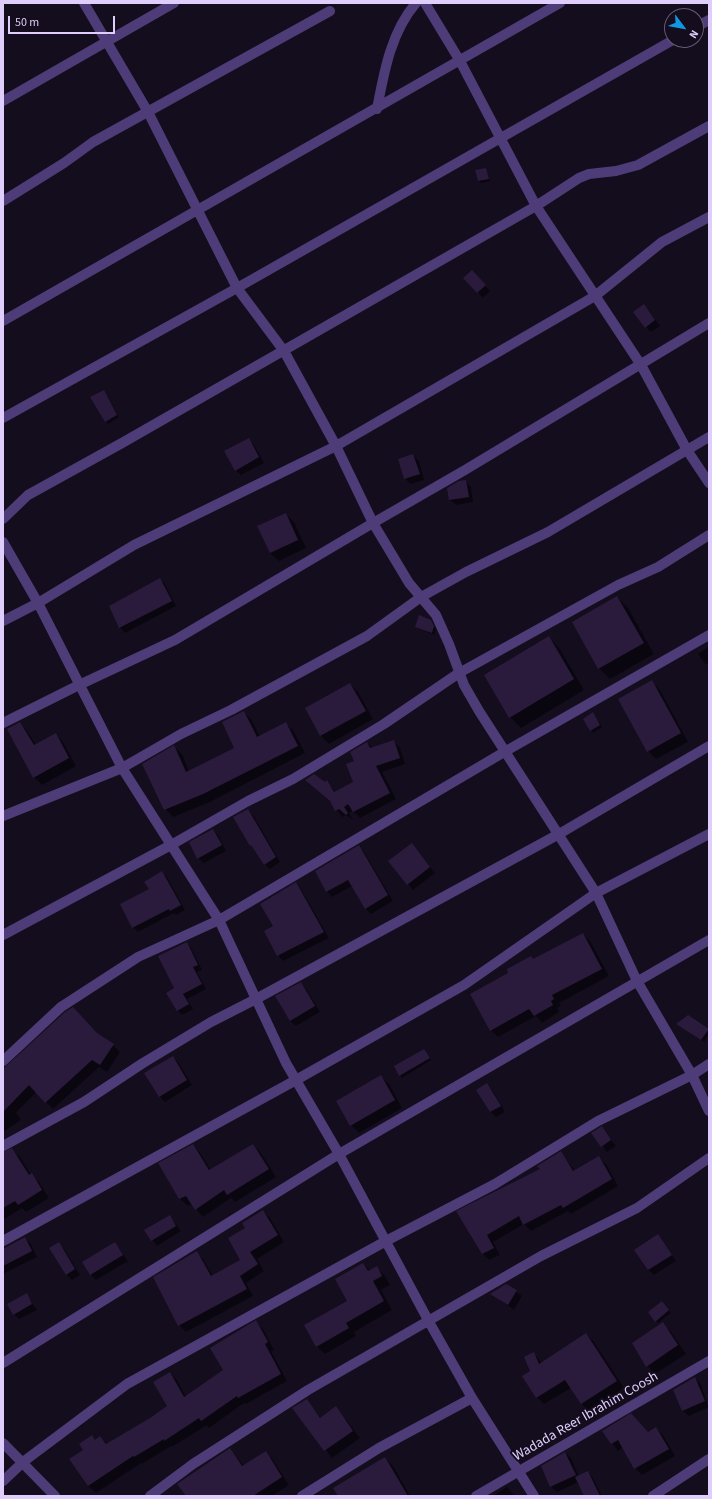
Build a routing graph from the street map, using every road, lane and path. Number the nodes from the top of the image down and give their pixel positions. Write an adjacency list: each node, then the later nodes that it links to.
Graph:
1 (84, 3): 7 (street)
2 (174, 3): 7 (street)
3 (416, 3): 11 (street)
4 (424, 3): 9 (street)
5 (560, 3): 9 (street)
6 (330, 11): 12 (street)
7 (108, 40): 10 (street); 12 (street)
8 (664, 45): 14 (street)
9 (460, 61): 11 (street); 14 (street)
10 (3, 101)
11 (377, 109): 17 (street)
12 (148, 112): 15 (street); 17 (street)
13 (709, 126): 16 (street)
14 (500, 137): 16 (street); 19 (street)
15 (3, 201)
16 (536, 206): 20 (street); 23 (street)
17 (196, 210): 19 (street); 21 (street)
18 (709, 217): 20 (street)
19 (237, 288): 23 (street); 25 (street)
20 (595, 296): 24 (street); 27 (street)
21 (3, 321)
22 (709, 323): 24 (street)
23 (284, 351): 27 (street); 30 (street)
24 (641, 364): 28 (street); 31 (street)
25 (3, 418)
26 (709, 437): 28 (street)
27 (336, 446): 31 (street); 35 (street)
28 (688, 450): 29 (street); 34 (street)
29 (709, 483)
30 (3, 519)
31 (373, 523): 34 (street); 39 (street)
32 (709, 535): 38 (street)
33 (3, 542): 35 (street)
34 (421, 597): 38 (street); 43 (street)
35 (38, 603): 36 (street); 39 (street)
36 (3, 621)
37 (709, 635): 42 (street)
38 (459, 673): 42 (street); 47 (street)
39 (79, 685): 40 (street); 43 (street)
40 (3, 723)
41 (709, 746): 45 (street)
42 (506, 751): 45 (street); 49 (street)
43 (122, 768): 44 (street); 47 (street)
44 (3, 816)
45 (559, 834): 48 (street); 53 (street)
46 (709, 834): 48 (street)
47 (171, 845): 49 (street); 50 (street)
48 (596, 893): 52 (street); 57 (street)
49 (219, 920): 53 (street); 54 (street)
50 (3, 935)
51 (709, 940): 52 (street)
52 (637, 981): 56 (street); 60 (street)
53 (256, 999): 57 (street); 59 (street)
54 (3, 1061)
55 (709, 1064): 56 (street)
56 (692, 1075): 58 (street); 63 (street)
57 (296, 1080): 60 (street); 62 (street)
58 (709, 1111)
59 (3, 1146)
60 (340, 1154): 63 (street); 66 (street)
61 (709, 1158): 64 (street)
62 (3, 1241)
63 (386, 1241): 64 (street); 70 (street)
64 (428, 1320): 67 (street); 74 (street)
65 (709, 1362): 71 (street, Wadada Reer Ibrahim Coosh)
66 (3, 1363)
67 (472, 1398): 71 (street); 75 (street)
68 (3, 1443): 70 (street)
69 (709, 1459): 78 (street)
70 (23, 1462): 72 (street); 73 (street)
71 (519, 1472): 76 (street, Wadada Reer Ibrahim Coosh); 77 (street)
72 (3, 1480)
73 (55, 1496)
74 (150, 1496)
75 (302, 1496)
76 (476, 1496)
77 (534, 1496)
78 (653, 1496)

